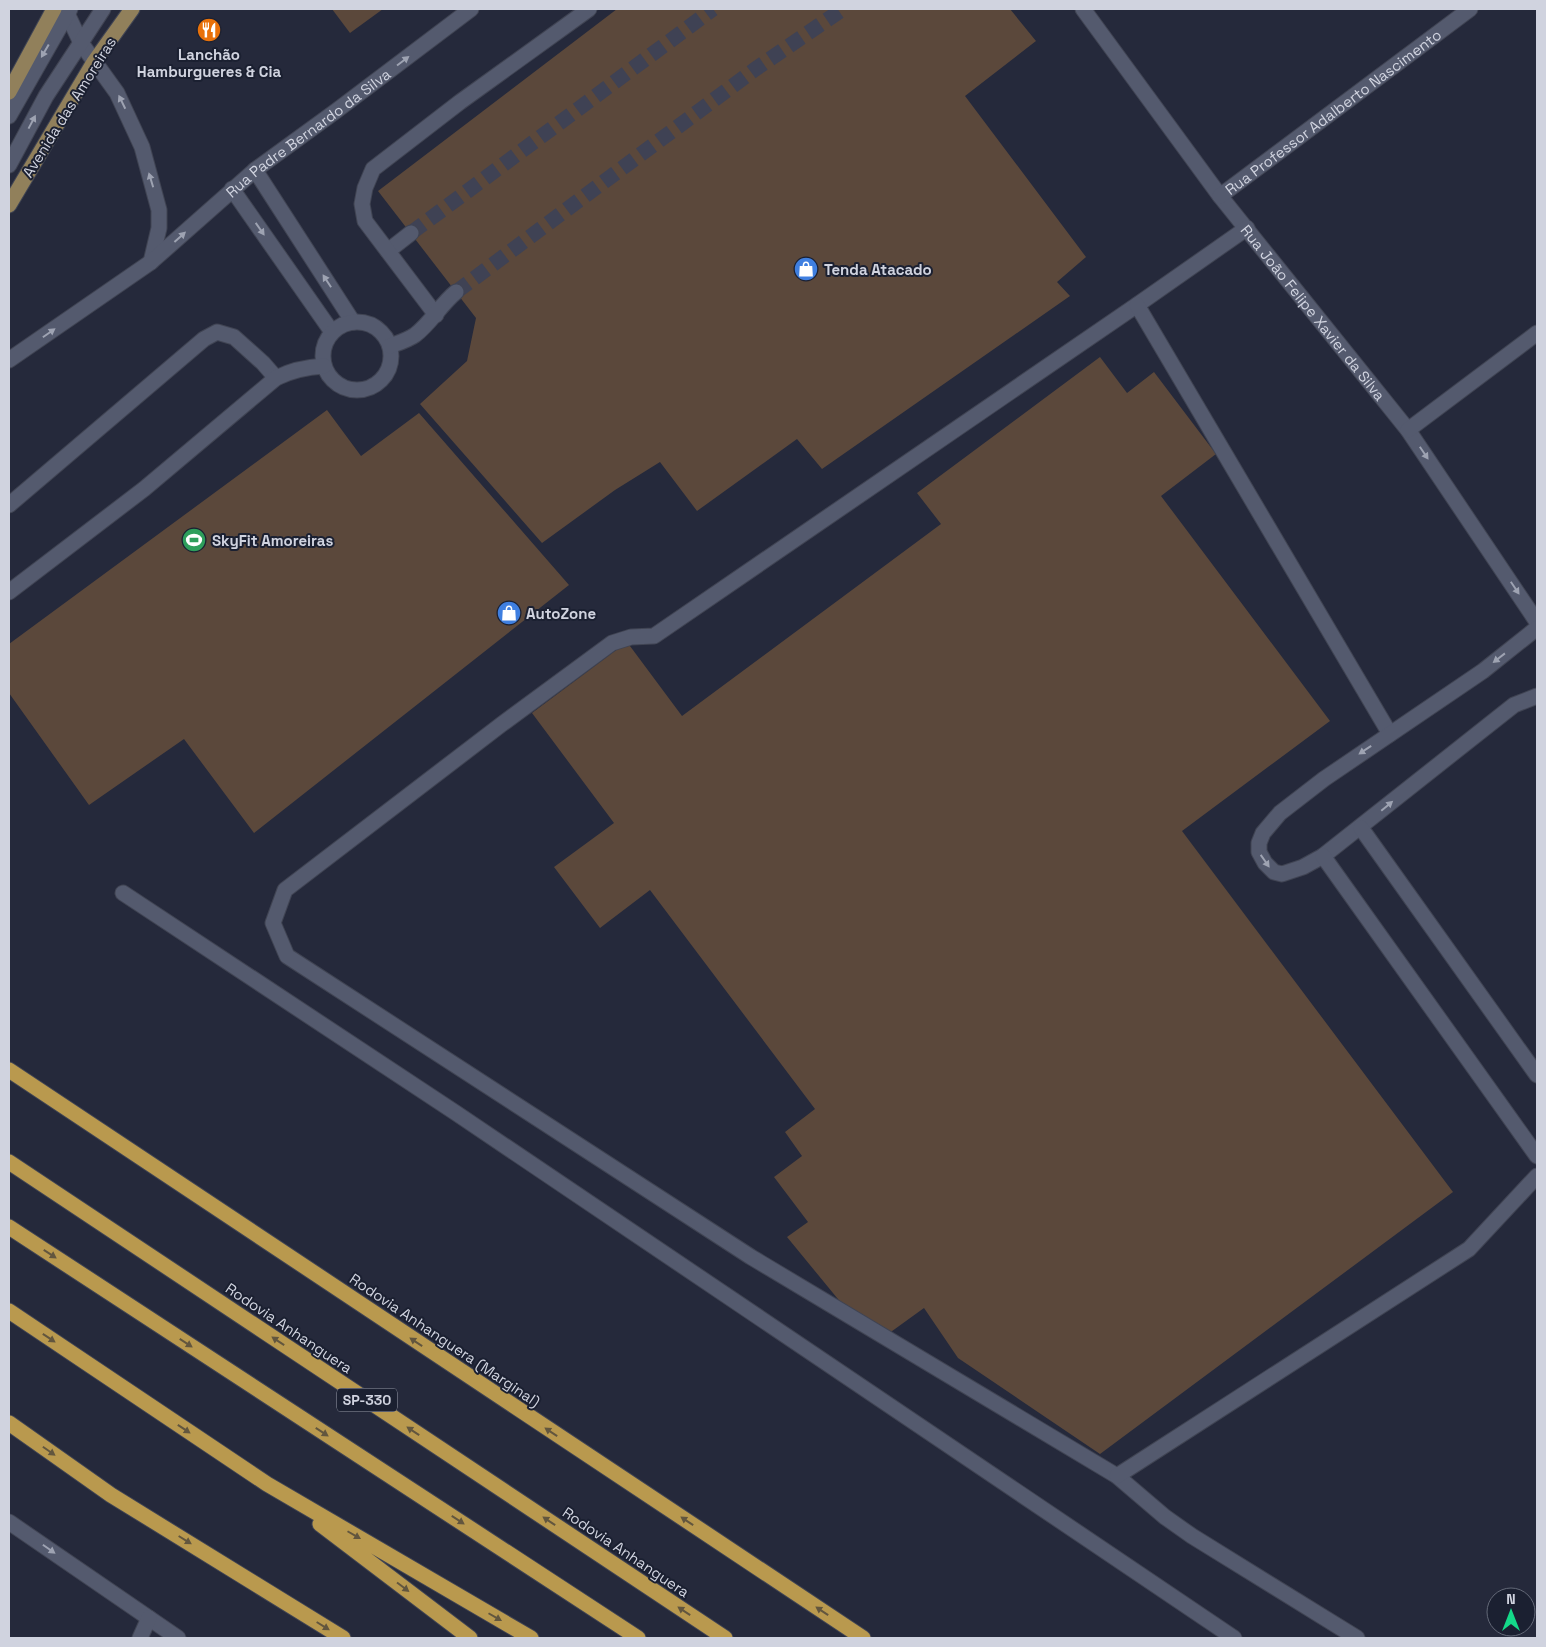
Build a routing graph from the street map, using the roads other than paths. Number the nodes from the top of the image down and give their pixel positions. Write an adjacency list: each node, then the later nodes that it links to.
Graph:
1 (103, 9): 8 (street)
2 (132, 9): 9 (main road, Avenida das Amoreiras)
3 (471, 9): 13 (street, Rua Padre Bernardo da Silva, one-way to 3)
4 (589, 9): 19 (street)
5 (1083, 9): 15 (street, Rua João Felipe Xavier da Silva)
6 (1470, 9): 15 (street, Rua Professor Adalberto Nascimento)
7 (64, 10): 8 (street); 10 (main road); 11 (street, one-way to 11)
8 (81, 43): 9 (street); 12 (street, one-way to 8)
9 (94, 62): 16 (main road, Avenida das Amoreiras); 20 (street, one-way to 9)
10 (9, 92)
11 (9, 116)
12 (9, 165)
13 (256, 170): 14 (street, Rua Padre Bernardo da Silva); 24 (street, one-way to 13)
14 (232, 190): 20 (street, Rua Padre Bernardo da Silva, one-way to 14); 25 (street, one-way to 25)
15 (1220, 196): 17 (street, Rua João Felipe Xavier da Silva)
16 (9, 205)
17 (1247, 228): 22 (street); 31 (street, Rua João Felipe Xavier da Silva)
18 (411, 233): 19 (street)
19 (388, 251): 23 (street)
20 (152, 262): 28 (street, Rua Padre Bernardo da Silva, one-way to 20)
21 (456, 292): 23 (street)
22 (1137, 305): 37 (street); 49 (street)
23 (436, 315): 27 (street)
24 (353, 322): 25 (street); 27 (street)
25 (332, 332): 29 (street)
26 (1537, 333): 31 (street)
27 (390, 346): 29 (street)
28 (9, 360)
29 (324, 366): 30 (street)
30 (276, 378): 32 (street); 33 (street)
31 (1408, 430): 34 (street, Rua João Felipe Xavier da Silva, one-way to 34)
32 (9, 505)
33 (9, 592)
34 (1537, 622)
35 (1537, 628): 37 (street, one-way to 37)
36 (1537, 696): 38 (street, one-way to 36)
37 (1390, 734): 39 (street, one-way to 39)
38 (1361, 828): 39 (street); 42 (street)
39 (1323, 856): 43 (street)
40 (123, 894): 61 (street)
41 (9, 1070): 60 (highway, Rodovia Anhanguera (Marginal), one-way to 41)
42 (1537, 1075)
43 (1537, 1156)
44 (9, 1162): 59 (highway, Rodovia Anhanguera / SP-330, one-way to 44)
45 (1537, 1176): 49 (street)
46 (9, 1227): 58 (highway, one-way to 58)
47 (9, 1311): 50 (highway, one-way to 50)
48 (9, 1423): 55 (highway, one-way to 55)
49 (1117, 1476): 62 (street)
50 (267, 1484): 56 (highway, one-way to 56); 57 (highway, one-way to 57)
51 (9, 1522): 52 (street, one-way to 52)
52 (149, 1618): 53 (street); 54 (street)
53 (140, 1638)
54 (178, 1638)
55 (343, 1638)
56 (470, 1638)
57 (532, 1638)
58 (638, 1638)
59 (725, 1638)
60 (863, 1638)
61 (1234, 1638)
62 (1357, 1638)

